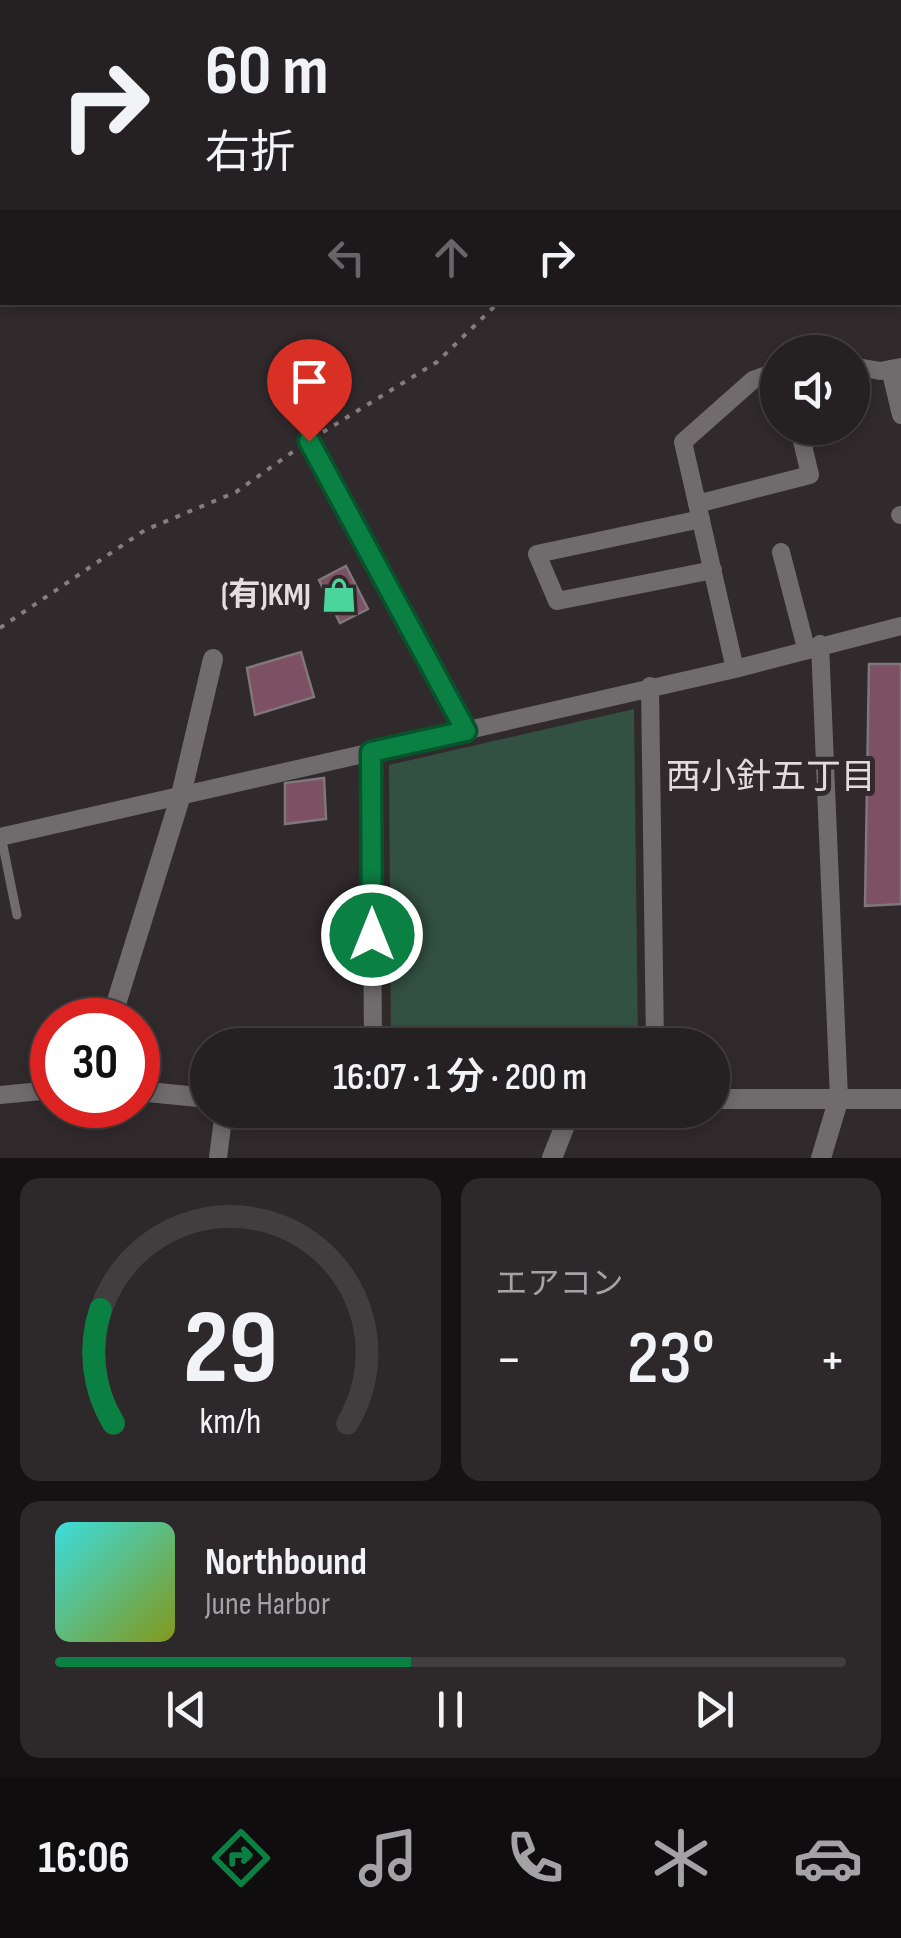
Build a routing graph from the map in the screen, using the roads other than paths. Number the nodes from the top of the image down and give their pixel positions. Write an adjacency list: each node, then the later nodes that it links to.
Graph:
1 (870, 367): 2 (street)
2 (896, 368): 4 (street)
3 (760, 377): 7 (street)
4 (901, 415)
5 (309, 441): 15 (street)
6 (803, 445): 7 (street)
7 (699, 511): 9 (street); 9 (street)
8 (781, 552): 11 (street)
9 (712, 570): 13 (street)
10 (901, 626): 11 (street)
11 (813, 646): 13 (street); 27 (street)
12 (213, 658): 17 (street)
13 (735, 669): 14 (street)
14 (650, 686): 15 (street); 22 (street)
15 (466, 731): 16 (street)
16 (371, 752): 17 (street); 21 (street)
17 (180, 795): 18 (street); 20 (street)
18 (0, 837): 19 (lane)
19 (17, 915)
20 (118, 998)
21 (374, 1028)
22 (655, 1028)
23 (30, 1093): 25 (street)
24 (160, 1093): 26 (street)
25 (0, 1096)
26 (190, 1096)
27 (839, 1098): 28 (street); 29 (street); 34 (street)
28 (901, 1098)
29 (730, 1099)
30 (222, 1128): 32 (street)
31 (564, 1128): 33 (street)
32 (218, 1158)
33 (552, 1158)
34 (821, 1158)

